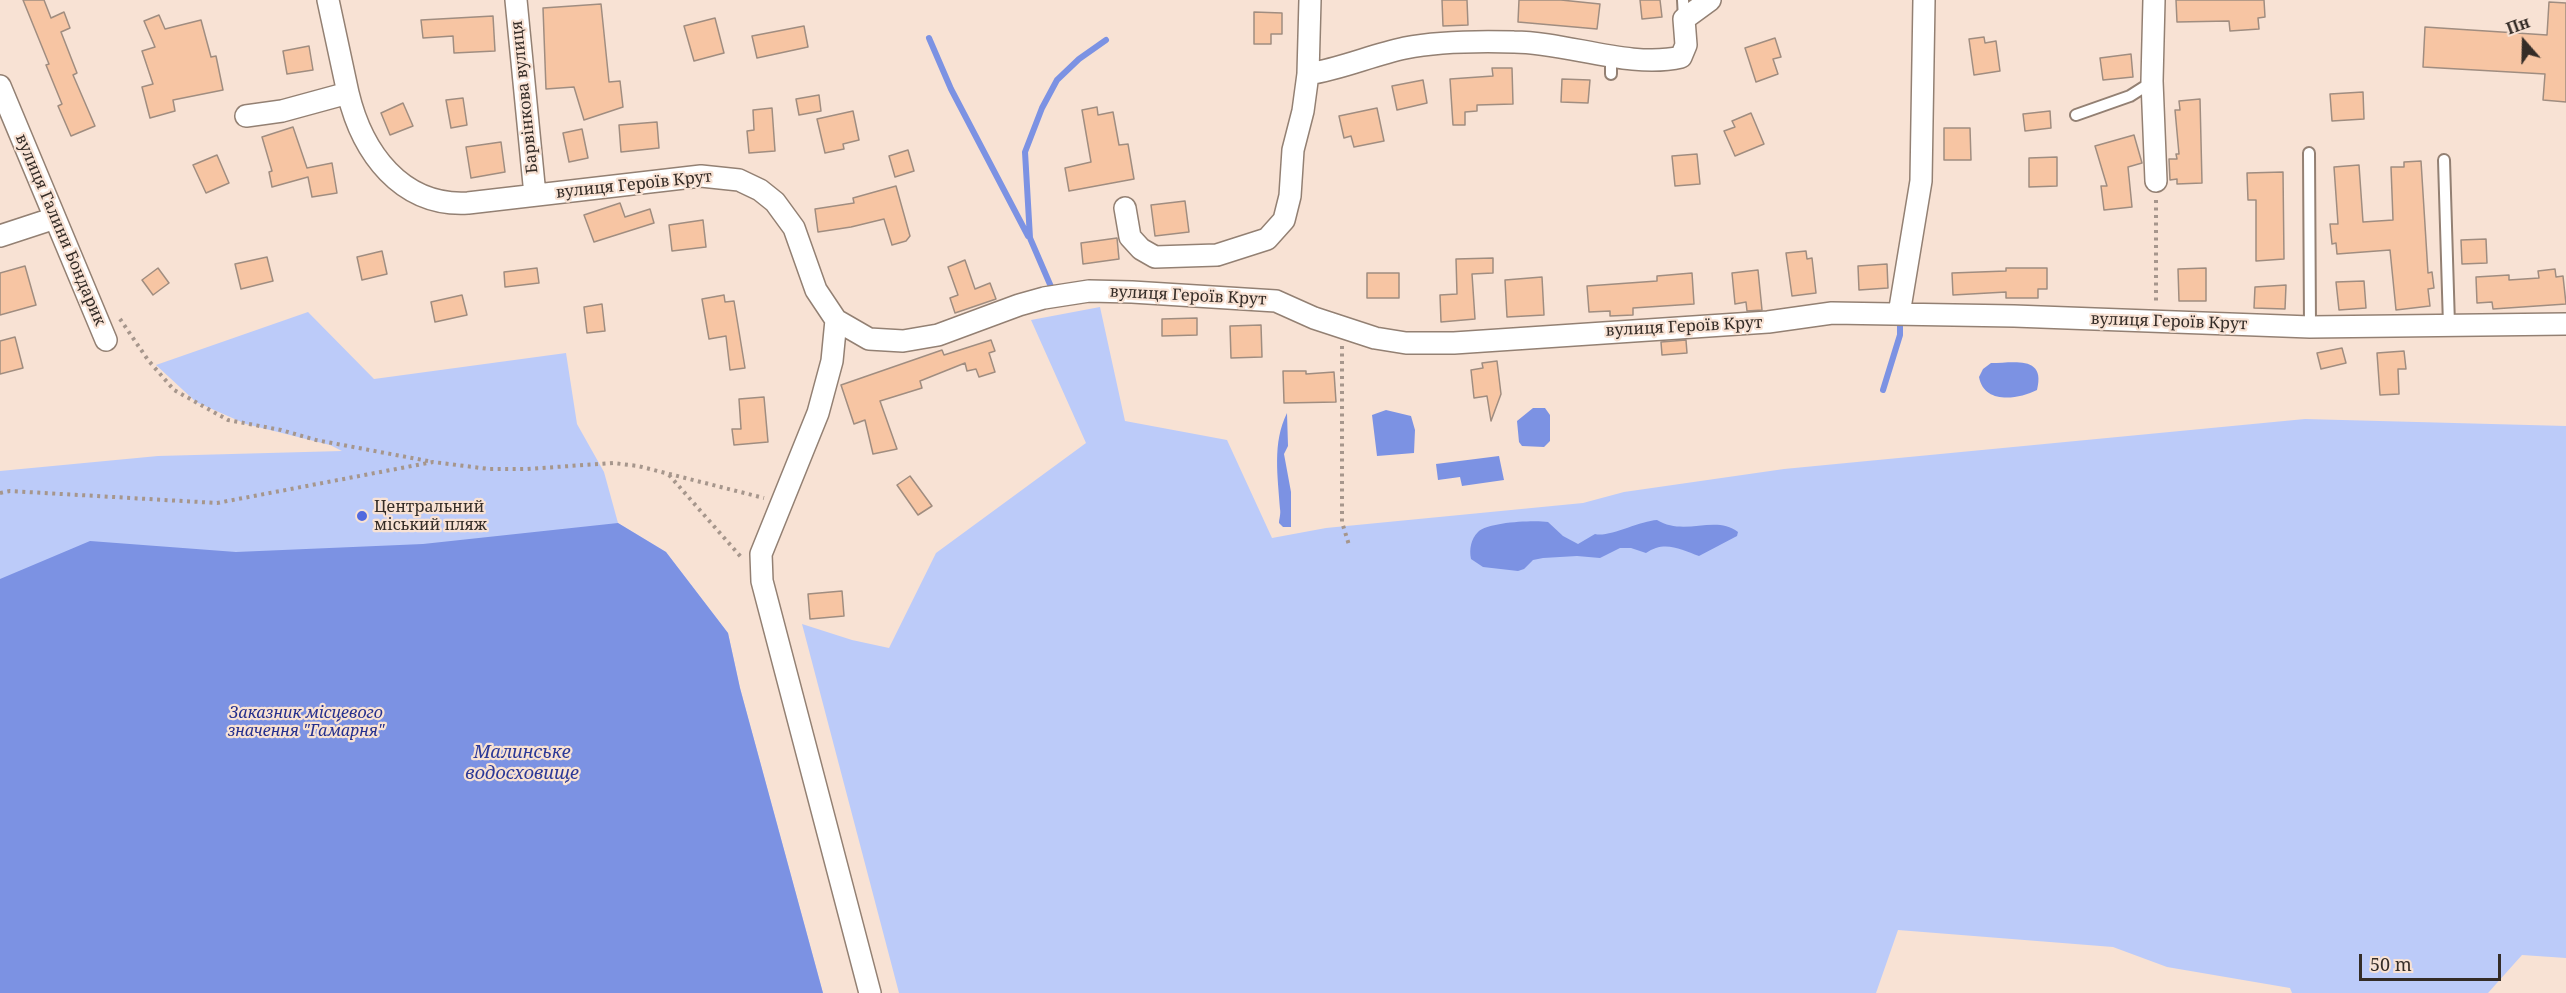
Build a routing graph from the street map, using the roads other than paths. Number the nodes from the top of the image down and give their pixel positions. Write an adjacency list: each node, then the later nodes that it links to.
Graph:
1 (328, 0): 11 (street, вулиця Героїв Крут)
2 (516, 0): 17 (street, Барвінкова вулиця)
3 (1310, 0): 8 (street)
4 (1710, 0): 7 (street)
5 (1924, 0): 21 (street)
6 (2154, 0): 9 (street)
7 (1684, 9): 8 (street)
8 (1308, 74): 18 (street)
9 (2152, 81): 12 (lane); 16 (street)
10 (0, 86): 19 (street, вулиця Галини Бондарик)
11 (348, 93): 13 (street); 17 (street, вулиця Героїв Крут)
12 (2076, 115)
13 (246, 116)
14 (2309, 153): 25 (lane)
15 (2444, 160): 24 (lane)
16 (2156, 181)
17 (535, 195): 22 (street, вулиця Героїв Крут)
18 (1125, 208)
19 (55, 218): 20 (street); 26 (street, вулиця Галини Бондарик)
20 (0, 236)
21 (1899, 314): 22 (street, вулиця Героїв Крут); 25 (street, вулиця Героїв Крут)
22 (836, 320): 27 (street)
23 (2566, 324): 24 (street, вулиця Героїв Крут)
24 (2449, 325): 25 (street, вулиця Героїв Крут)
25 (2310, 327)
26 (106, 340)
27 (870, 993)

